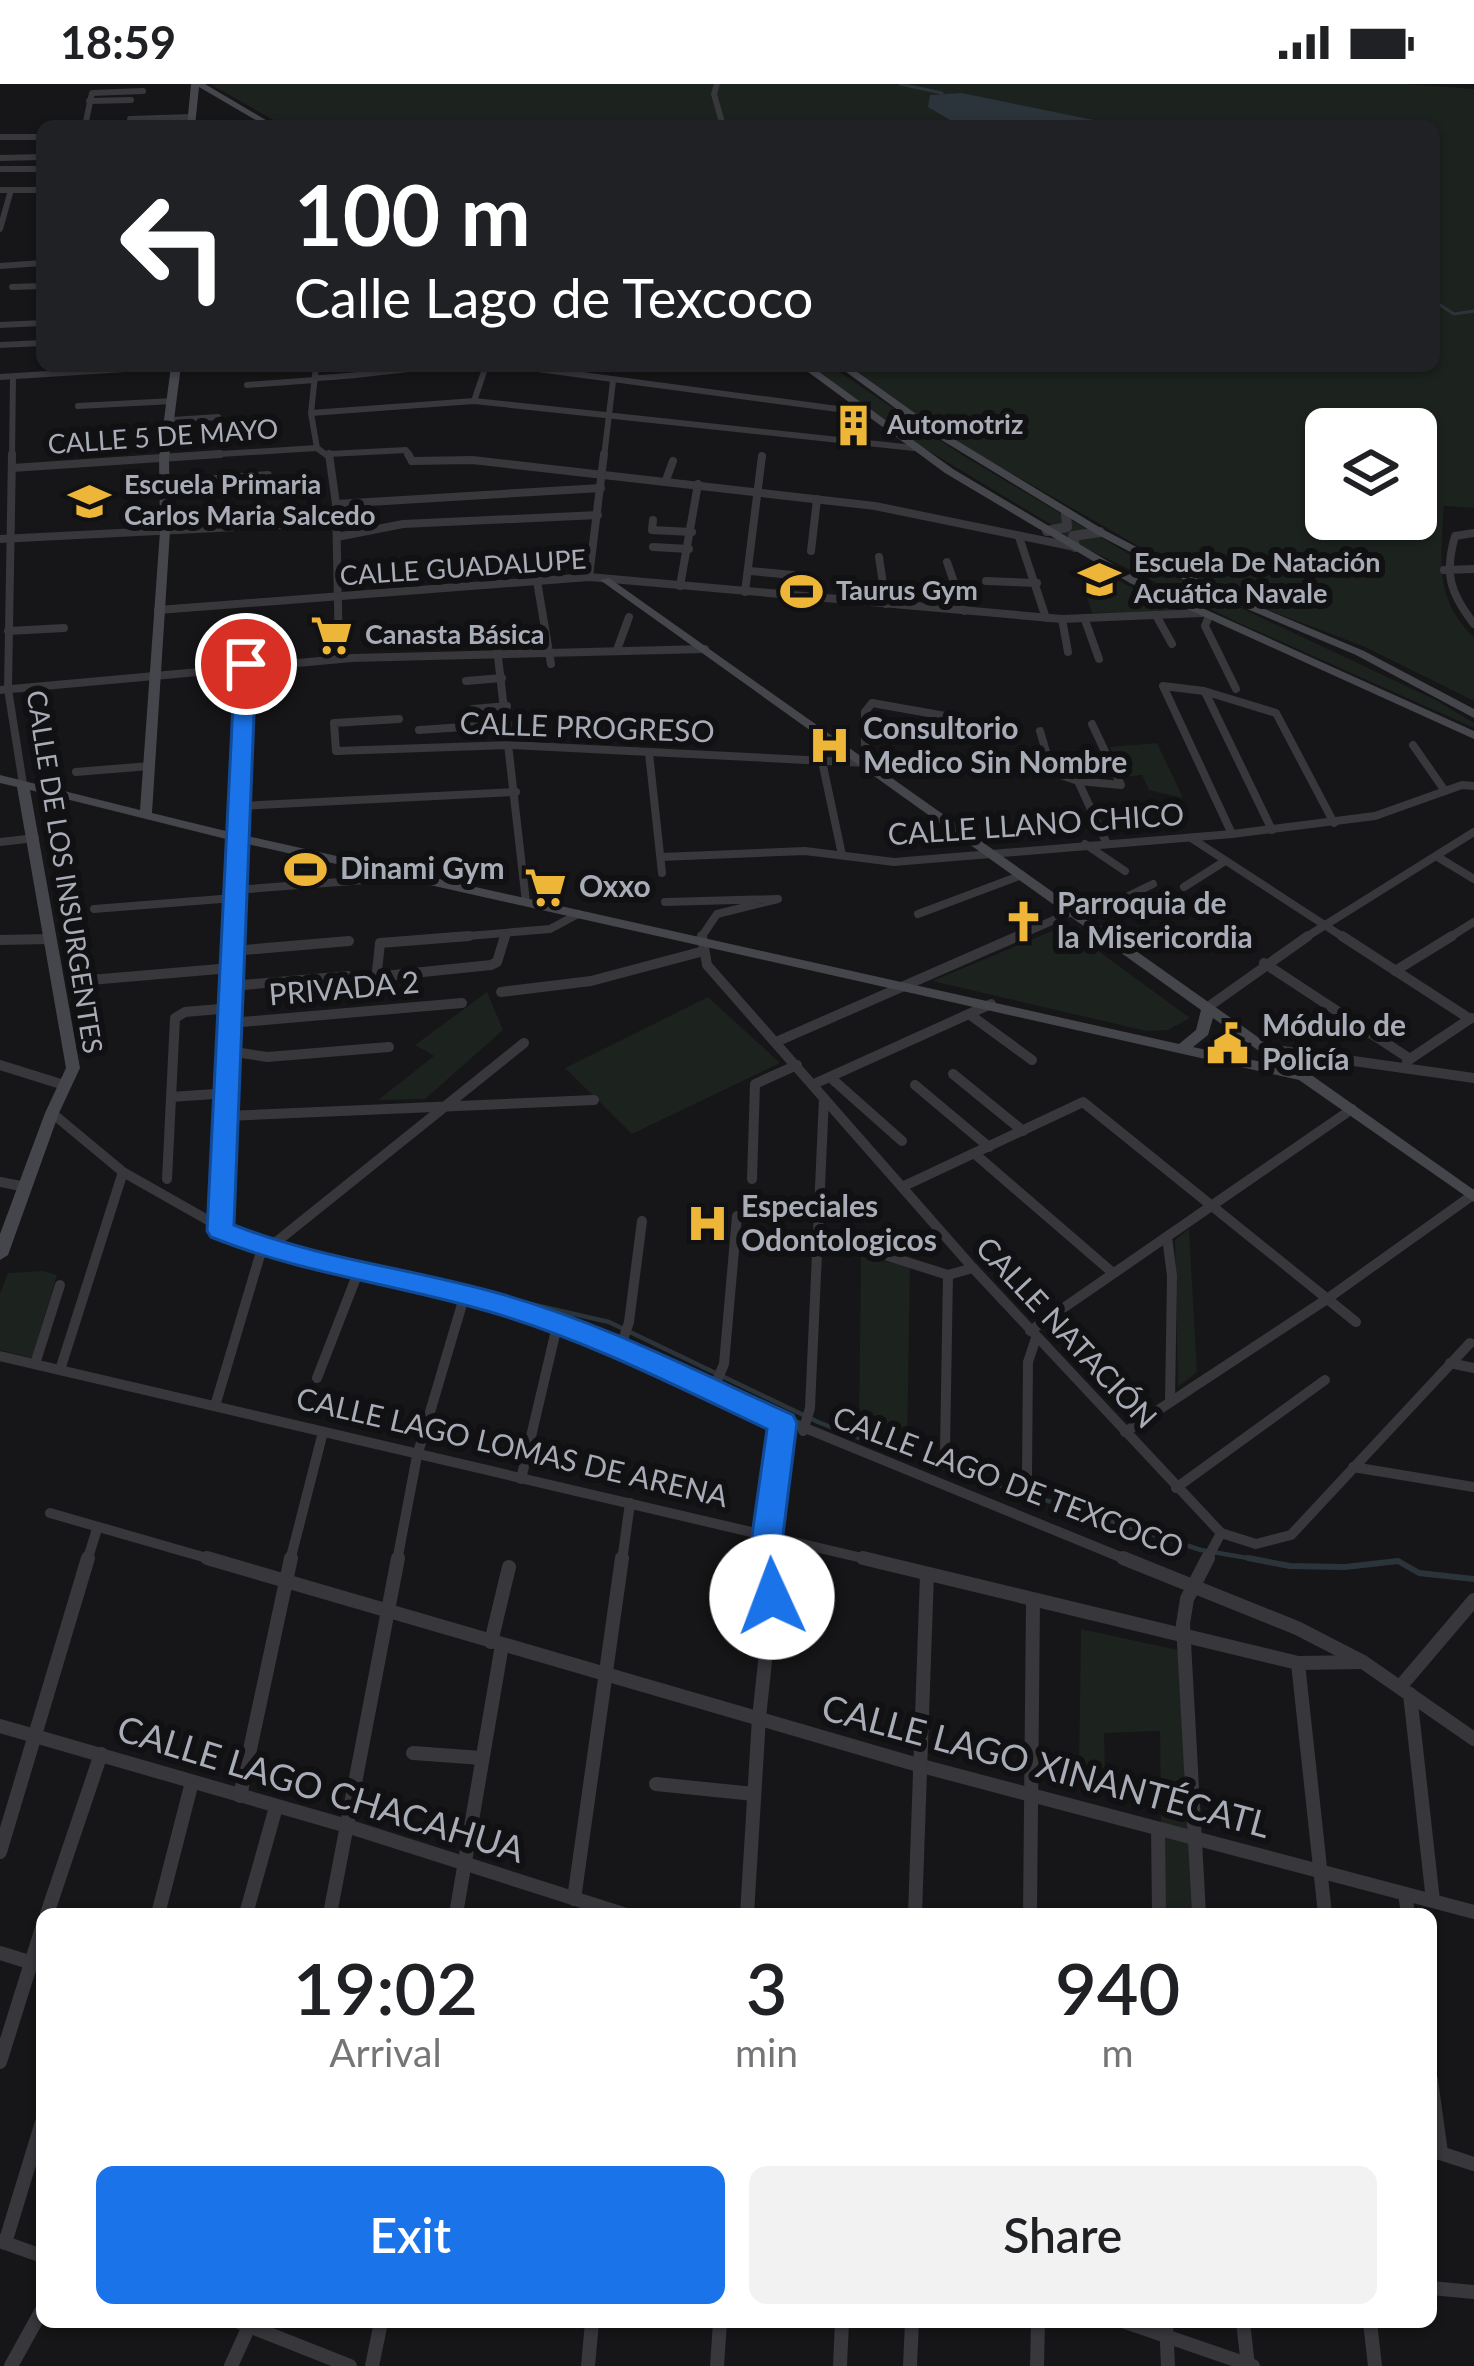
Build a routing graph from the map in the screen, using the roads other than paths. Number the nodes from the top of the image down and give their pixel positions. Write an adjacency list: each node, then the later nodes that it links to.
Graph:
1 (197, 84): 9 (main road); 10 (main road)
2 (717, 84): 11 (street)
3 (143, 91): 5 (street)
4 (131, 100): 5 (street)
5 (89, 101): 7 (street)
6 (130, 119): 8 (street)
7 (86, 120)
8 (150, 120)
9 (191, 120)
10 (261, 120)
11 (721, 120)
12 (36, 136): 13 (street)
13 (0, 137)
14 (36, 157): 15 (street)
15 (0, 158)
16 (0, 169): 17 (street)
17 (36, 169)
18 (0, 190): 19 (street)
19 (11, 190): 20 (street); 21 (street)
20 (36, 190)
21 (0, 229)
22 (36, 263): 23 (street)
23 (0, 266)
24 (36, 286): 25 (street)
25 (12, 287)
26 (36, 323): 27 (street)
27 (2, 325): 28 (street)
28 (0, 341): 29 (street)
29 (36, 343)
30 (47, 372): 40 (street)
31 (174, 372): 47 (main road)
32 (316, 372): 42 (street)
33 (381, 372): 42 (street)
34 (484, 372): 48 (street)
35 (569, 372): 41 (street)
36 (602, 372): 41 (street)
37 (813, 372): 51 (main road)
38 (850, 372): 77 (main road)
39 (0, 377): 40 (street)
40 (14, 377): 66 (street, CALLE DE LOS INSURGENTES)
41 (600, 378): 43 (street)
42 (315, 379): 44 (street); 52 (street)
43 (613, 380): 46 (street); 55 (street)
44 (247, 385)
45 (770, 386): 46 (street)
46 (768, 399): 51 (street)
47 (172, 400): 50 (street); 56 (main road)
48 (474, 401): 49 (street); 55 (street)
49 (448, 403): 52 (street); 54 (street)
50 (78, 406)
51 (868, 412): 59 (main road)
52 (311, 413): 58 (street)
53 (218, 416): 56 (street)
54 (446, 418)
55 (608, 418): 59 (street); 68 (street)
56 (172, 420): 62 (main road)
57 (470, 442): 63 (street)
58 (317, 448): 60 (street); 62 (street, CALLE 5 DE MAYO)
59 (914, 448): 82 (main road)
60 (329, 454): 64 (street); 76 (street)
61 (762, 456): 74 (street)
62 (164, 458): 66 (street, CALLE 5 DE MAYO); 71 (main road)
63 (472, 460): 64 (street); 68 (street)
64 (412, 461): 67 (street)
65 (673, 461): 70 (street)
66 (11, 468): 88 (street, CALLE DE LOS INSURGENTES)
67 (413, 472)
68 (601, 472): 70 (street); 73 (street)
69 (268, 475): 71 (street)
70 (666, 480): 72 (street)
71 (164, 484): 81 (main road)
72 (698, 484): 74 (street); 83 (street)
73 (601, 488): 76 (street); 78 (street)
74 (759, 492): 75 (street); 97 (street)
75 (817, 499): 87 (street); 92 (street)
76 (336, 504): 80 (street)
77 (1066, 513): 82 (street); 84 (main road)
78 (598, 515): 86 (street); 99 (street)
79 (653, 520): 83 (street)
80 (336, 522): 81 (street); 86 (street)
81 (165, 530): 88 (street); 111 (main road)
82 (1047, 531): 90 (main road)
83 (692, 532): 91 (street)
84 (1100, 532): 90 (street); 140 (main road)
85 (1474, 533): 96 (street)
86 (337, 537): 107 (street)
87 (1019, 537): 90 (street); 104 (street)
88 (4, 538): 101 (street, CALLE DE LOS INSURGENTES)
89 (653, 547): 91 (street)
90 (1075, 547): 113 (main road)
91 (689, 550): 105 (street)
92 (811, 551)
93 (879, 557): 110 (street)
94 (947, 562): 112 (street)
95 (1474, 569): 96 (street)
96 (1444, 570): 109 (street)
97 (750, 571): 98 (street); 106 (street)
98 (793, 575)
99 (590, 577): 100 (street, CALLE GUADALUPE); 102 (street, CALLE GUADALUPE)
100 (605, 580): 105 (street, CALLE GUADALUPE); 126 (main road)
101 (4, 581): 121 (street, CALLE DE LOS INSURGENTES)
102 (537, 581): 107 (street, CALLE GUADALUPE); 123 (street)
103 (986, 581): 104 (street)
104 (1037, 583): 116 (street)
105 (680, 586): 106 (street, CALLE GUADALUPE)
106 (745, 592): 110 (street, CALLE GUADALUPE)
107 (334, 597): 111 (street, CALLE GUADALUPE); 128 (street)
108 (1474, 598): 109 (street)
109 (1455, 599): 119 (street)
110 (886, 604): 112 (street, CALLE GUADALUPE)
111 (158, 610): 132 (main road)
112 (964, 611): 116 (street, CALLE GUADALUPE)
113 (1205, 615): 115 (street, CALLE GUADALUPE); 135 (street); 147 (main road)
114 (629, 617): 124 (street)
115 (1157, 617): 118 (street, CALLE GUADALUPE); 122 (street)
116 (1046, 618): 117 (street, CALLE GUADALUPE)
117 (1062, 620): 118 (street, CALLE GUADALUPE); 127 (street)
118 (1085, 620): 129 (street)
119 (1474, 624)
120 (64, 628): 121 (street)
121 (8, 631): 136 (street, CALLE DE LOS INSURGENTES)
122 (1172, 644)
123 (548, 646): 124 (street); 125 (street); 131 (street)
124 (618, 647): 126 (street)
125 (497, 648): 128 (street); 133 (street)
126 (705, 649): 152 (main road)
127 (1068, 652)
128 (339, 657): 130 (street)
129 (1099, 659)
130 (246, 664): 132 (street); 161 (street)
131 (551, 664)
132 (157, 673): 136 (street); 153 (main road)
133 (502, 678): 134 (street); 138 (street)
134 (466, 681)
135 (1236, 689)
136 (4, 690): 158 (street, CALLE DE LOS INSURGENTES)
137 (1204, 692): 163 (street); 164 (street); 166 (street)
138 (507, 706): 139 (street); 143 (street)
139 (473, 709)
140 (1474, 714)
141 (951, 717): 152 (street)
142 (399, 718): 148 (street, CALLE PROGRESO)
143 (509, 724): 145 (street); 148 (street)
144 (1092, 724): 155 (street)
145 (418, 730)
146 (1040, 731): 155 (street)
147 (1474, 735)
148 (511, 745): 150 (street, CALLE PROGRESO); 160 (street)
149 (1414, 745): 159 (street)
150 (650, 753): 151 (street, CALLE PROGRESO); 176 (street)
151 (822, 761): 152 (street, CALLE PROGRESO); 174 (street)
152 (865, 763): 173 (main road)
153 (150, 766): 154 (street); 162 (main road)
154 (76, 772)
155 (1078, 781): 171 (street)
156 (0, 782): 158 (main road)
157 (1470, 785): 159 (street, CALLE LLANO CHICO)
158 (29, 789): 162 (main road); 167 (main road, CALLE DE LOS INSURGENTES)
159 (1445, 791): 163 (street, CALLE LLANO CHICO)
160 (516, 792): 161 (street); 186 (street)
161 (240, 806): 168 (street)
162 (146, 815): 168 (main road)
163 (1334, 823): 164 (street, CALLE LLANO CHICO)
164 (1272, 830): 166 (street, CALLE LLANO CHICO)
165 (1474, 832): 175 (street)
166 (1232, 834): 169 (street, CALLE LLANO CHICO)
167 (35, 838): 170 (street); 195 (main road, CALLE DE LOS INSURGENTES)
168 (238, 838): 181 (main road); 185 (street)
169 (1191, 838): 171 (street, CALLE LLANO CHICO); 177 (street)
170 (0, 842)
171 (1106, 842): 172 (street, CALLE LLANO CHICO)
172 (1084, 844): 173 (street, CALLE LLANO CHICO); 178 (street)
173 (993, 854): 174 (street, CALLE LLANO CHICO); 180 (main road)
174 (842, 855): 176 (street, CALLE LLANO CHICO)
175 (1436, 856): 182 (street); 193 (street)
176 (661, 857): 179 (street)
177 (1225, 861): 184 (street); 193 (street)
178 (1125, 871)
179 (662, 873)
180 (1022, 875): 190 (street); 191 (main road)
181 (415, 876): 185 (street); 186 (main road)
182 (1474, 879)
183 (1153, 884): 191 (street)
184 (1184, 887)
185 (235, 894): 188 (street); 199 (street)
186 (526, 902): 189 (main road)
187 (664, 902): 198 (street)
188 (94, 909)
189 (578, 914): 194 (street); 198 (main road)
190 (918, 914)
191 (1078, 914): 206 (street); 210 (main road)
192 (1474, 922): 202 (street)
193 (1324, 926): 200 (street); 202 (street)
194 (506, 934): 194 (street)
195 (50, 939): 196 (street); 231 (main road, CALLE DE LOS INSURGENTES)
196 (0, 940)
197 (349, 940): 199 (street)
198 (700, 946): 206 (main road); 207 (street); 215 (street, CALLE NATACIÓN)
199 (232, 951): 201 (street)
200 (1264, 963): 210 (street); 221 (street)
201 (231, 968): 204 (street); 205 (street)
202 (1395, 971): 213 (street)
203 (348, 976): 205 (street)
204 (90, 980)
205 (232, 986): 211 (street)
206 (910, 987): 209 (main road); 215 (street)
207 (501, 992)
208 (462, 1003): 214 (street, PRIVADA 2)
209 (991, 1004): 212 (street); 217 (main road)
210 (1208, 1007): 217 (main road); 219 (main road)
211 (231, 1008): 214 (street); 234 (street)
212 (969, 1014): 222 (street); 228 (street)
213 (1472, 1018): 221 (street)
214 (230, 1023): 220 (street)
215 (776, 1042): 224 (street, CALLE NATACIÓN)
216 (524, 1043): 237 (street)
217 (1185, 1046): 227 (main road)
218 (389, 1047): 220 (street)
219 (1269, 1048): 225 (street); 227 (main road)
220 (229, 1051): 233 (street)
221 (1410, 1059): 225 (street)
222 (1032, 1060)
223 (0, 1065): 231 (street)
224 (797, 1065): 230 (street, CALLE NATACIÓN); 246 (street)
225 (1399, 1066): 229 (street)
226 (953, 1074): 241 (street)
227 (1307, 1077): 238 (main road)
228 (831, 1078): 230 (street); 242 (street)
229 (1474, 1078)
230 (814, 1084): 235 (street, CALLE NATACIÓN)
231 (64, 1085): 239 (main road)
232 (915, 1085): 243 (street)
233 (229, 1094): 234 (street); 240 (street)
234 (171, 1097): 247 (street)
235 (824, 1097): 250 (street, CALLE NATACIÓN); 283 (street)
236 (594, 1100): 237 (street)
237 (446, 1104): 240 (street); 257 (street)
238 (1352, 1109): 251 (main road); 252 (street)
239 (52, 1113): 245 (street, CALLE LAGO DE TEXCOCO); 249 (main road)
240 (227, 1116): 255 (street)
241 (1023, 1131): 243 (street); 252 (street)
242 (902, 1142)
243 (988, 1147): 244 (street)
244 (975, 1154): 250 (street); 262 (street)
245 (123, 1172): 255 (street, CALLE LAGO DE TEXCOCO); 276 (street)
246 (752, 1179)
247 (167, 1180)
248 (0, 1182): 249 (street)
249 (26, 1187): 259 (main road)
250 (902, 1187): 260 (street, CALLE NATACIÓN)
251 (1473, 1196): 266 (street)
252 (1210, 1206): 256 (street); 266 (street)
253 (737, 1216): 278 (street)
254 (643, 1221): 271 (street)
255 (220, 1231): 257 (street, CALLE LAGO DE TEXCOCO)
256 (1167, 1238): 262 (street); 280 (street)
257 (267, 1249): 261 (street, CALLE LAGO DE TEXCOCO); 281 (street)
258 (872, 1251): 263 (street)
259 (0, 1255)
260 (973, 1268): 263 (street); 269 (street, CALLE NATACIÓN)
261 (358, 1270): 265 (street, CALLE LAGO DE TEXCOCO); 277 (street)
262 (1113, 1273): 269 (street)
263 (948, 1275): 286 (street)
264 (60, 1285): 274 (street)
265 (465, 1294): 268 (street, CALLE LAGO DE TEXCOCO); 287 (street)
266 (1328, 1299): 267 (street); 280 (street)
267 (1356, 1322)
268 (557, 1326): 271 (street, CALLE LAGO DE TEXCOCO); 290 (street)
269 (1033, 1334): 285 (street, CALLE NATACIÓN); 289 (street)
270 (1470, 1343): 273 (street)
271 (621, 1346): 278 (street, CALLE LAGO DE TEXCOCO)
272 (0, 1356): 274 (street, CALLE LAGO LOMAS DE ARENA)
273 (1450, 1363): 275 (street); 288 (street)
274 (35, 1364): 276 (street, CALLE LAGO LOMAS DE ARENA)
275 (1474, 1367)
276 (60, 1370): 281 (street, CALLE LAGO LOMAS DE ARENA)
277 (316, 1378)
278 (718, 1378): 282 (street, CALLE LAGO DE TEXCOCO)
279 (1325, 1380): 292 (street)
280 (1170, 1402): 285 (street)
281 (215, 1406): 284 (street, CALLE LAGO LOMAS DE ARENA)
282 (783, 1423): 283 (street, CALLE LAGO DE TEXCOCO); 296 (street)
283 (806, 1423): 301 (street, CALLE LAGO DE TEXCOCO)
284 (323, 1432): 287 (street, CALLE LAGO LOMAS DE ARENA); 300 (street)
285 (1125, 1432): 292 (street, CALLE NATACIÓN)
286 (946, 1450)
287 (417, 1456): 290 (street, CALLE LAGO LOMAS DE ARENA); 304 (street)
288 (1353, 1467): 291 (street); 297 (street)
289 (1027, 1476)
290 (521, 1479): 293 (street, CALLE LAGO LOMAS DE ARENA)
291 (1474, 1487)
292 (1176, 1488): 297 (street, CALLE NATACIÓN)
293 (630, 1503): 296 (street, CALLE LAGO LOMAS DE ARENA); 309 (street)
294 (50, 1513): 295 (street, CALLE LAGO XINANTÉCATL)
295 (97, 1529): 300 (street, CALLE LAGO XINANTÉCATL); 313 (street)
296 (768, 1535): 299 (street, CALLE LAGO LOMAS DE ARENA); 311 (street)
297 (1218, 1539): 301 (street)
298 (508, 1567): 306 (street)
299 (927, 1574): 303 (street, CALLE LAGO LOMAS DE ARENA); 318 (street)
300 (285, 1582): 304 (street, CALLE LAGO XINANTÉCATL); 323 (street)
301 (1195, 1585): 305 (street); 307 (street, CALLE LAGO DE TEXCOCO)
302 (1474, 1600): 310 (street)
303 (1033, 1601): 305 (street, CALLE LAGO LOMAS DE ARENA); 321 (street)
304 (387, 1612): 306 (street, CALLE LAGO XINANTÉCATL); 325 (street)
305 (1183, 1638): 308 (street, CALLE LAGO LOMAS DE ARENA); 327 (street)
306 (497, 1644): 309 (street, CALLE LAGO XINANTÉCATL); 317 (street)
307 (1363, 1662): 308 (street, CALLE LAGO LOMAS DE ARENA); 310 (street, CALLE LAGO DE TEXCOCO)
308 (1298, 1663): 330 (street)
309 (604, 1674): 311 (street, CALLE LAGO XINANTÉCATL); 332 (street)
310 (1406, 1690): 314 (street, CALLE LAGO DE TEXCOCO); 333 (street)
311 (759, 1718): 318 (street, CALLE LAGO XINANTÉCATL); 322 (street)
312 (0, 1726): 313 (street, CALLE LAGO CHACAHUA)
313 (37, 1737): 316 (street, CALLE LAGO CHACAHUA); 328 (street)
314 (1474, 1739)
315 (413, 1753): 317 (street)
316 (101, 1754): 319 (street, CALLE LAGO CHACAHUA); 334 (street)
317 (482, 1758): 329 (street)
318 (918, 1765): 321 (street, CALLE LAGO XINANTÉCATL); 341 (street)
319 (192, 1782): 323 (street, CALLE LAGO CHACAHUA); 335 (street)
320 (656, 1784): 322 (street)
321 (1029, 1793): 326 (street, CALLE LAGO XINANTÉCATL); 342 (street)
322 (754, 1794): 340 (street)
323 (240, 1796): 324 (street, CALLE LAGO CHACAHUA)
324 (276, 1807): 325 (street, CALLE LAGO CHACAHUA); 336 (street)
325 (347, 1826): 329 (street, CALLE LAGO CHACAHUA); 337 (street)
326 (1158, 1829): 327 (street, CALLE LAGO XINANTÉCATL); 343 (street)
327 (1191, 1838): 330 (street, CALLE LAGO XINANTÉCATL); 344 (street)
328 (0, 1852)
329 (464, 1863): 332 (street, CALLE LAGO CHACAHUA); 338 (street)
330 (1320, 1871): 331 (street, CALLE LAGO XINANTÉCATL); 345 (street)
331 (1405, 1894): 333 (street, CALLE LAGO XINANTÉCATL); 346 (street)
332 (574, 1899): 339 (street, CALLE LAGO CHACAHUA)
333 (1433, 1901): 347 (street, CALLE LAGO XINANTÉCATL)
334 (49, 1908)
335 (160, 1908)
336 (248, 1908)
337 (331, 1908)
338 (457, 1908)
339 (603, 1908)
340 (747, 1908)
341 (915, 1908)
342 (1030, 1908)
343 (1160, 1908)
344 (1197, 1908)
345 (1324, 1908)
346 (1407, 1908)
347 (1474, 1912)
348 (0, 1953): 349 (street)
349 (36, 1964): 350 (street)
350 (0, 2062)
351 (36, 2140): 354 (street)
352 (1437, 2152): 353 (street)
353 (1474, 2164)
354 (2, 2242): 355 (street)
355 (36, 2254)
356 (1437, 2288): 357 (street)
357 (1474, 2291)
358 (36, 2321): 371 (street)
359 (244, 2328): 372 (street)
360 (258, 2328): 373 (street)
361 (380, 2328): 374 (street)
362 (591, 2328): 375 (street)
363 (720, 2328): 376 (street)
364 (842, 2328): 377 (street)
365 (912, 2328): 378 (street)
366 (1038, 2328): 379 (street)
367 (1244, 2328): 370 (street)
368 (1371, 2328): 381 (street)
369 (1167, 2329): 370 (street); 380 (street)
370 (1250, 2365)
371 (11, 2366)
372 (231, 2366)
373 (350, 2366)
374 (372, 2366)
375 (588, 2366)
376 (717, 2366)
377 (840, 2366)
378 (910, 2366)
379 (1037, 2366)
380 (1168, 2366)
381 (1375, 2366)

